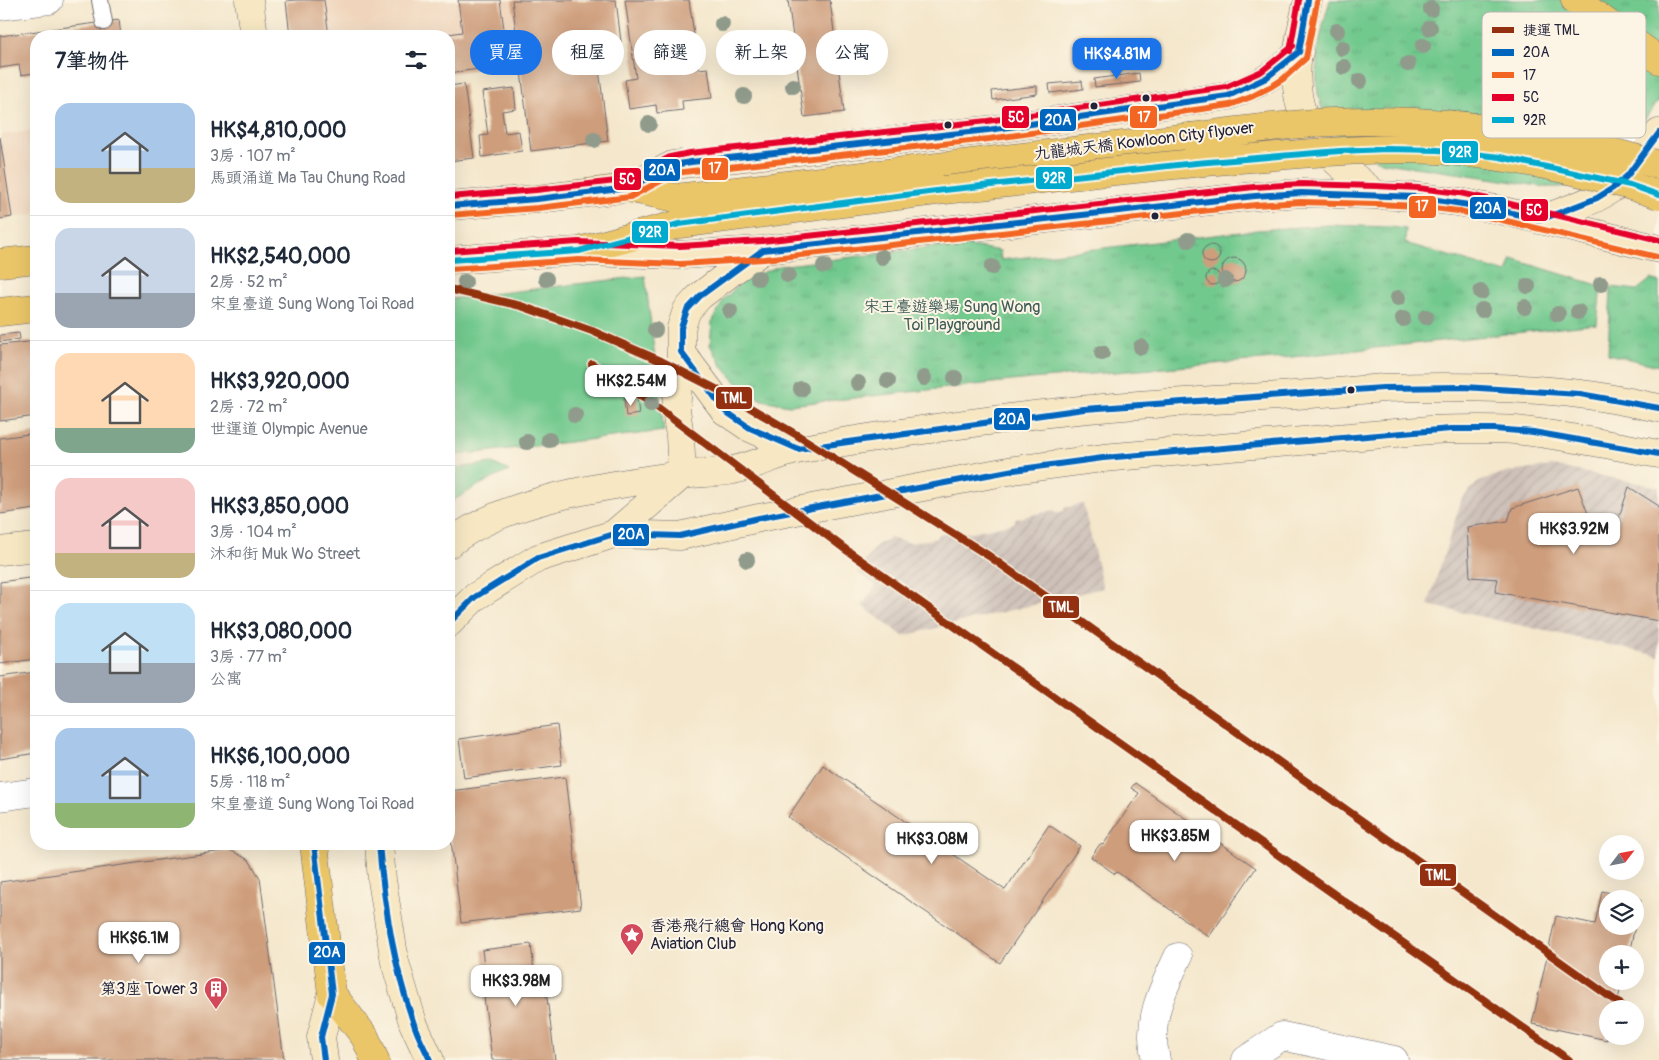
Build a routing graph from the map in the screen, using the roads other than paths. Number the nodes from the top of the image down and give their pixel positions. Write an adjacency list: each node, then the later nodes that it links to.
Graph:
1 (49, 0): 6 (street)
2 (100, 0): 8 (lane)
3 (249, 0): 9 (main road)
4 (1308, 0): 11 (main road)
5 (1575, 0): 7 (main road)
6 (0, 6)
7 (1592, 12)
8 (104, 22)
9 (253, 30)
10 (1646, 51): 12 (main road)
11 (1299, 52): 18 (main road); 19 (main road)
12 (1659, 60)
13 (1482, 127): 17 (main road, 九龍城天橋 Kowloon City flyover, bridge)
14 (1554, 138): 16 (main road, 九龍城天橋 Kowloon City flyover, bridge)
15 (1637, 138): 16 (street)
16 (1654, 150): 22 (main road)
17 (943, 177): 18 (main road, 九龍城天橋 Kowloon City flyover); 20 (main road, 九龍城天橋 Kowloon City flyover, bridge); 25 (main road, 九龍城天橋 Kowloon City flyover)
18 (628, 188): 21 (main road, 九龍城天橋 Kowloon City flyover)
19 (1376, 195): 22 (main road); 24 (main road)
20 (1659, 195)
21 (455, 206)
22 (1540, 220): 23 (main road)
23 (1659, 248)
24 (763, 250): 25 (main road); 31 (main road)
25 (578, 252): 27 (main road, 九龍城天橋 Kowloon City flyover)
26 (30, 260): 28 (main road)
27 (455, 260)
28 (0, 263)
29 (30, 309): 30 (main road)
30 (0, 312)
31 (681, 352): 33 (main road); 35 (main road)
32 (1659, 408): 33 (main road)
33 (798, 449): 35 (main road)
34 (1659, 454): 36 (main road)
35 (682, 475): 36 (main road); 37 (main road)
36 (614, 534): 40 (main road)
37 (455, 540)
38 (30, 548): 39 (main road)
39 (0, 551)
40 (455, 616)
41 (30, 793): 42 (street)
42 (0, 797)
43 (315, 850): 46 (main road)
44 (380, 850): 49 (main road)
45 (1178, 957): 50 (street)
46 (332, 994): 47 (main road); 48 (main road)
47 (324, 1060)
48 (375, 1060)
49 (430, 1060)
50 (1156, 1060)
51 (1246, 1060): 52 (street)
52 (1394, 1060)

